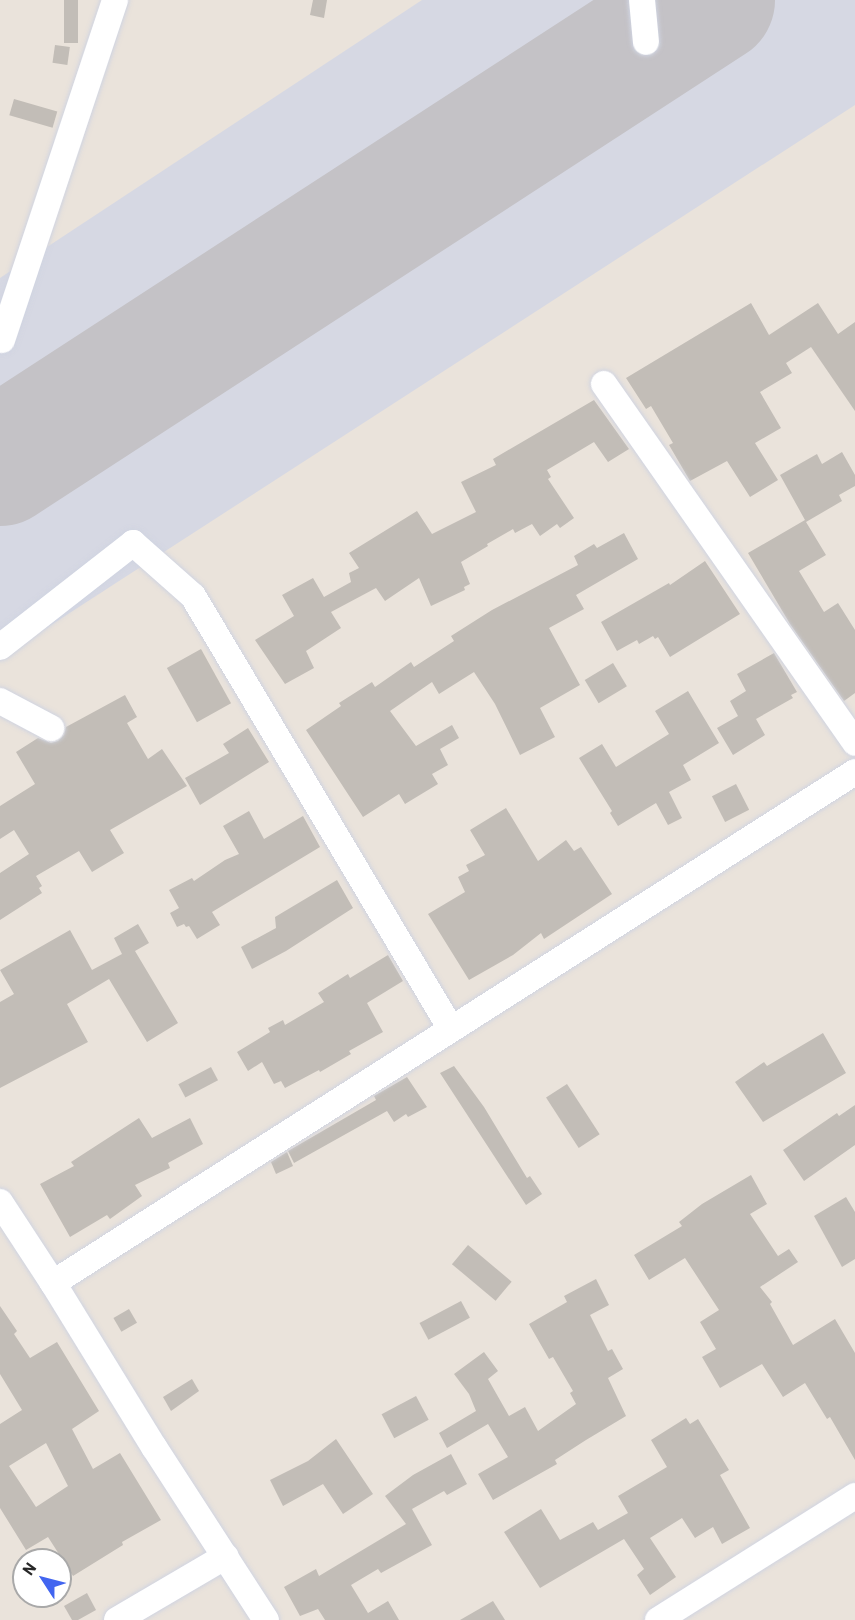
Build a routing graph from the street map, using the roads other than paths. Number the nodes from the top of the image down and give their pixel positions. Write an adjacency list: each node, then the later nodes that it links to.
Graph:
1 (115, 0): 4 (street)
2 (642, 0): 3 (street)
3 (646, 42)
4 (2, 340)
5 (604, 384): 9 (street)
6 (0, 646): 11 (street)
7 (0, 701): 8 (street)
8 (51, 728)
9 (855, 743)
10 (855, 772): 11 (street)
11 (451, 1029): 13 (street)
12 (0, 1202): 13 (street)
13 (53, 1283): 15 (street)
14 (855, 1496): 18 (street)
15 (226, 1556): 16 (street); 17 (street)
16 (117, 1620)
17 (266, 1620)
18 (658, 1620)

